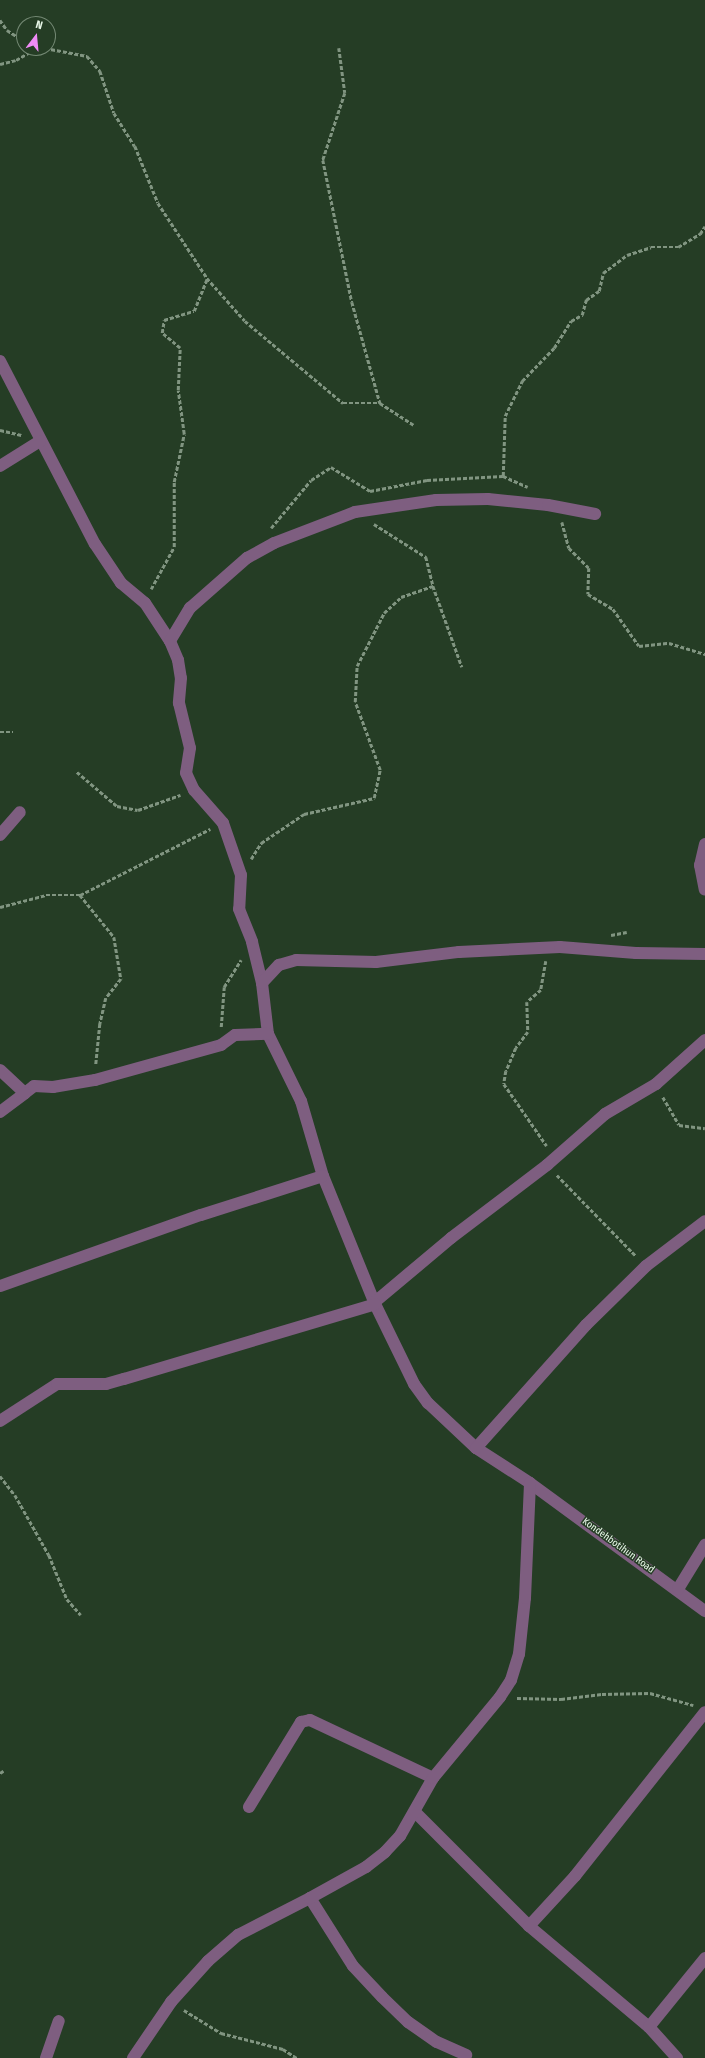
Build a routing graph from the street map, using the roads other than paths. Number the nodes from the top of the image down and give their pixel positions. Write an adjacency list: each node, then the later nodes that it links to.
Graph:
1 (0, 361): 2 (street)
2 (40, 441): 3 (street); 5 (street)
3 (0, 466)
4 (595, 514): 5 (street)
5 (170, 641): 11 (street, Kondehbotihun Road)
6 (20, 812): 7 (street)
7 (0, 835)
8 (705, 844): 9 (street)
9 (705, 890)
10 (705, 954): 11 (street)
11 (262, 983): 12 (street, Kondehbotihun Road)
12 (268, 1034): 15 (street); 17 (street, Kondehbotihun Road)
13 (705, 1040): 20 (street)
14 (0, 1070): 15 (street)
15 (25, 1093): 16 (street)
16 (0, 1112)
17 (323, 1176): 19 (street); 20 (street, Kondehbotihun Road)
18 (705, 1221): 22 (street)
19 (0, 1286)
20 (376, 1302): 21 (street); 22 (street, Kondehbotihun Road)
21 (0, 1421)
22 (476, 1448): 23 (street, Kondehbotihun Road)
23 (530, 1483): 25 (street, Kondehbotihun Road); 28 (street)
24 (705, 1545): 25 (street)
25 (678, 1589): 26 (street, Kondehbotihun Road)
26 (705, 1611)
27 (702, 1709): 32 (street)
28 (433, 1778): 29 (street); 30 (street)
29 (249, 1807)
30 (415, 1812): 31 (street); 32 (street)
31 (310, 1898): 36 (street); 38 (street)
32 (529, 1926): 35 (street)
33 (705, 1958): 35 (street)
34 (59, 2021): 37 (street)
35 (649, 2027): 39 (street)
36 (466, 2055)
37 (46, 2058)
38 (133, 2058)
39 (677, 2058)

